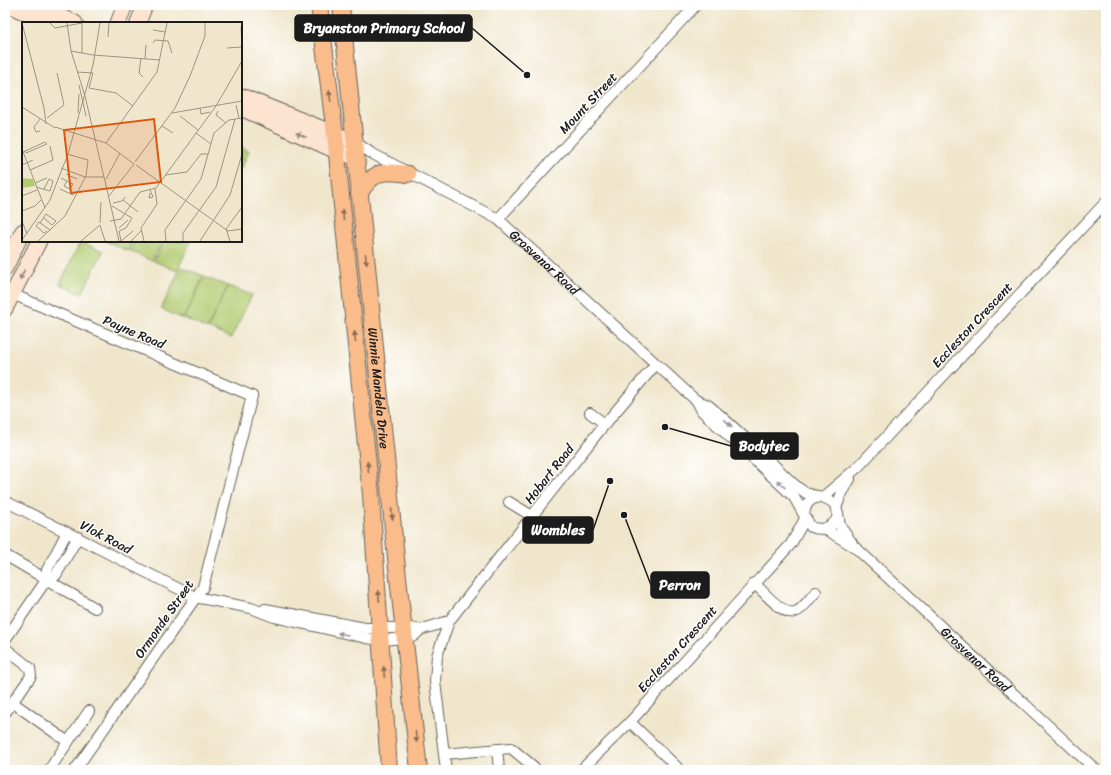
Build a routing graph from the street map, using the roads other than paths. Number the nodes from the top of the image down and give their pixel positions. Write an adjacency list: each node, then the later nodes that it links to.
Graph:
1 (8, 5): 8 (street)
2 (35, 5): 9 (street)
3 (125, 5): 10 (street)
4 (145, 5): 11 (street)
5 (319, 5): 14 (main road, Winnie Mandela Drive, one-way to 5)
6 (341, 5): 16 (main road, Winnie Mandela Drive)
7 (696, 5): 20 (street, Mount Street)
8 (47, 22)
9 (74, 22)
10 (118, 22)
11 (138, 22)
12 (242, 96): 14 (street, Grosvenor Road)
13 (242, 108): 15 (street, Grosvenor Road, one-way to 13)
14 (335, 135): 15 (main road, Winnie Mandela Drive); 16 (street, Grosvenor Road)
15 (336, 151): 16 (street, Grosvenor Road); 51 (main road, Winnie Mandela Drive, one-way to 15)
16 (361, 151): 17 (street, Grosvenor Road); 18 (main road, Winnie Mandela Drive)
17 (408, 174): 18 (main road); 20 (street, Grosvenor Road)
18 (359, 194): 50 (main road, Winnie Mandela Drive, one-way to 50)
19 (1106, 202): 31 (street, Eccleston Crescent)
20 (498, 219): 26 (street, Grosvenor Road)
21 (22, 233): 23 (street)
22 (38, 242): 24 (street, one-way to 24)
23 (5, 268)
24 (9, 293): 25 (street); 27 (street, Payne Road)
25 (5, 309)
26 (656, 364): 28 (street, Grosvenor Road); 30 (street, Hobart Road)
27 (252, 396): 47 (street, Ormonde Street)
28 (697, 401): 32 (street, Grosvenor Road, one-way to 32); 37 (street, Grosvenor Road, one-way to 28)
29 (590, 413): 30 (street)
30 (605, 424): 36 (street, Hobart Road)
31 (858, 467): 32 (street, Eccleston Crescent); 35 (street, Eccleston Crescent)
32 (821, 497): 35 (street); 37 (street)
33 (5, 501): 39 (street, Vlok Road)
34 (509, 502): 36 (street)
35 (837, 509): 38 (street); 42 (street, Grosvenor Road)
36 (532, 516): 49 (street, Hobart Road)
37 (805, 517): 38 (street); 41 (street, Eccleston Crescent)
38 (821, 529): 41 (street, Eccleston Crescent); 42 (street, Grosvenor Road)
39 (67, 532): 40 (street, Vlok Road); 44 (street)
40 (78, 537): 44 (street); 47 (street, Vlok Road)
41 (791, 544): 45 (street, Eccleston Crescent)
42 (856, 548): 71 (street, Grosvenor Road)
43 (5, 555): 44 (street)
44 (47, 579): 48 (street); 52 (street)
45 (754, 583): 46 (street); 57 (street, Eccleston Crescent)
46 (816, 592)
47 (195, 597): 51 (street, Vlok Road); 65 (street, Ormonde Street)
48 (95, 608)
49 (449, 621): 50 (street); 60 (street, Hobart Road)
50 (405, 633): 51 (street); 67 (main road, Winnie Mandela Drive, one-way to 67)
51 (381, 634): 66 (main road, Winnie Mandela Drive, one-way to 51)
52 (5, 640)
53 (5, 648): 54 (street)
54 (12, 702): 56 (street); 58 (street)
55 (89, 711): 58 (street)
56 (5, 713)
57 (630, 722): 63 (street); 70 (street, Eccleston Crescent)
58 (68, 742): 64 (street)
59 (497, 749): 60 (street); 62 (street); 69 (street)
60 (444, 754): 68 (street, Hobart Road)
61 (1106, 766): 72 (street)
62 (534, 767)
63 (677, 767)
64 (49, 770)
65 (75, 770)
66 (389, 770)
67 (419, 770)
68 (446, 770)
69 (499, 770)
70 (581, 770)
71 (1096, 770)
72 (1102, 770)

